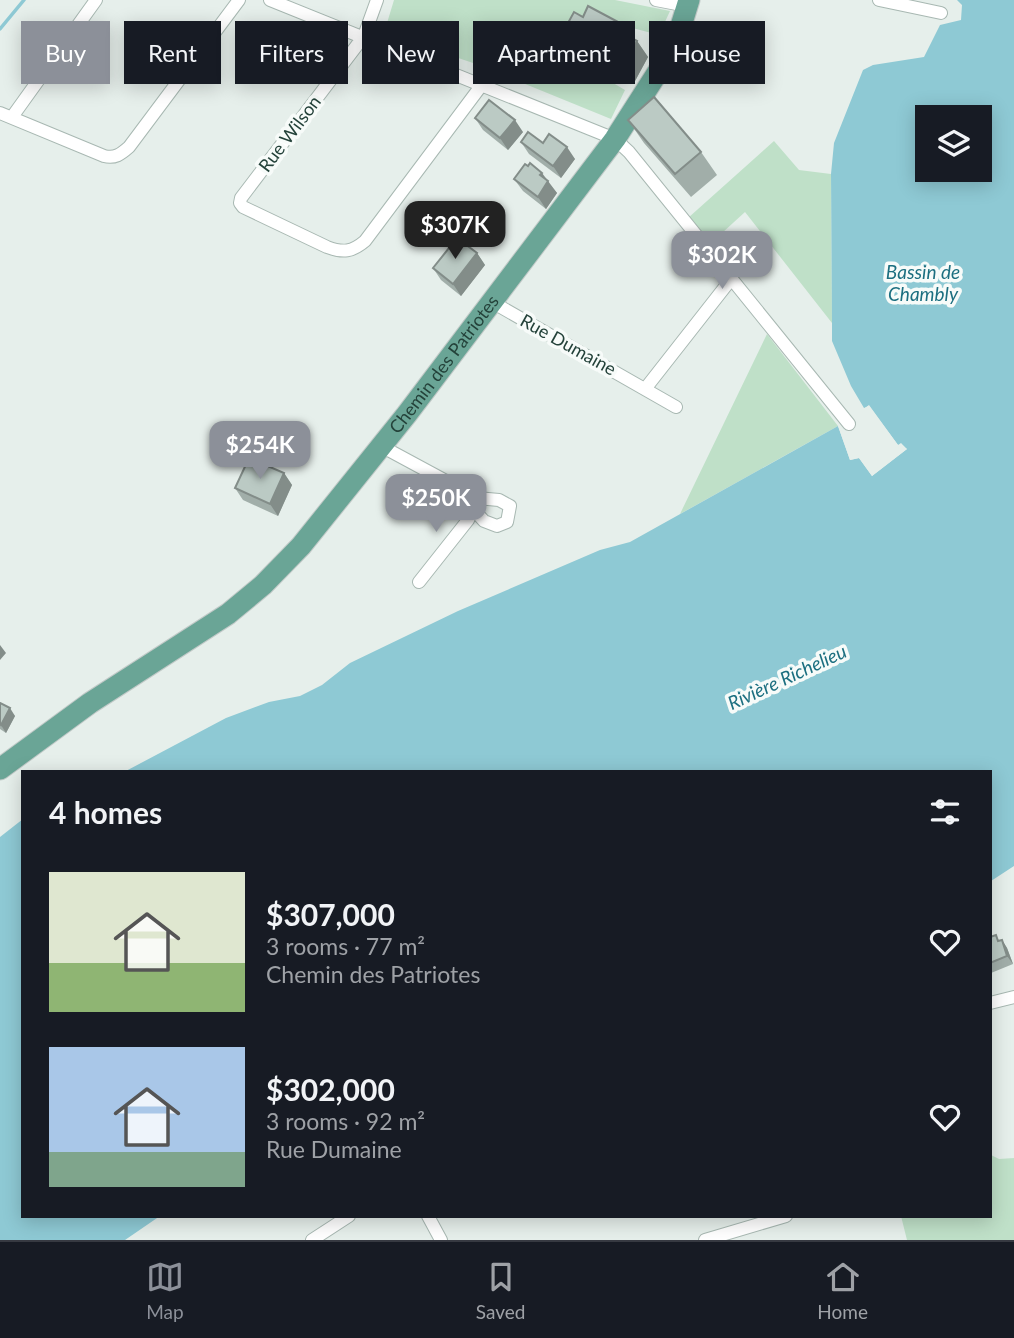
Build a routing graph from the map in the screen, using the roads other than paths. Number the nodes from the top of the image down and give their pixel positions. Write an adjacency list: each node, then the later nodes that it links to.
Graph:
1 (96, 0): 14 (street)
2 (239, 0): 14 (street)
3 (270, 0): 10 (street)
4 (377, 0): 9 (street, Rue Wilson)
5 (656, 0): 7 (street)
6 (879, 0): 8 (street)
7 (688, 3): 15 (main road, Chemin des Patriotes)
8 (941, 13)
9 (369, 21)
10 (362, 35)
11 (362, 39): 13 (street, Rue Wilson)
12 (459, 77): 13 (street)
13 (481, 86): 15 (street)
14 (6, 115)
15 (615, 139): 16 (street); 17 (main road, Chemin des Patriotes)
16 (732, 278): 18 (street); 20 (street)
17 (492, 302): 18 (street, Rue Dumaine); 21 (main road, Chemin des Patriotes)
18 (645, 389): 19 (street, Rue Dumaine)
19 (676, 407)
20 (849, 424)
21 (381, 446): 22 (street); 23 (main road, Chemin des Patriotes)
22 (419, 582)
23 (0, 769)
24 (1014, 997): 25 (street)
25 (992, 1002)
26 (346, 1218): 29 (street)
27 (429, 1218): 30 (street)
28 (779, 1218): 31 (street)
29 (312, 1240)
30 (441, 1240)
31 (705, 1240)

